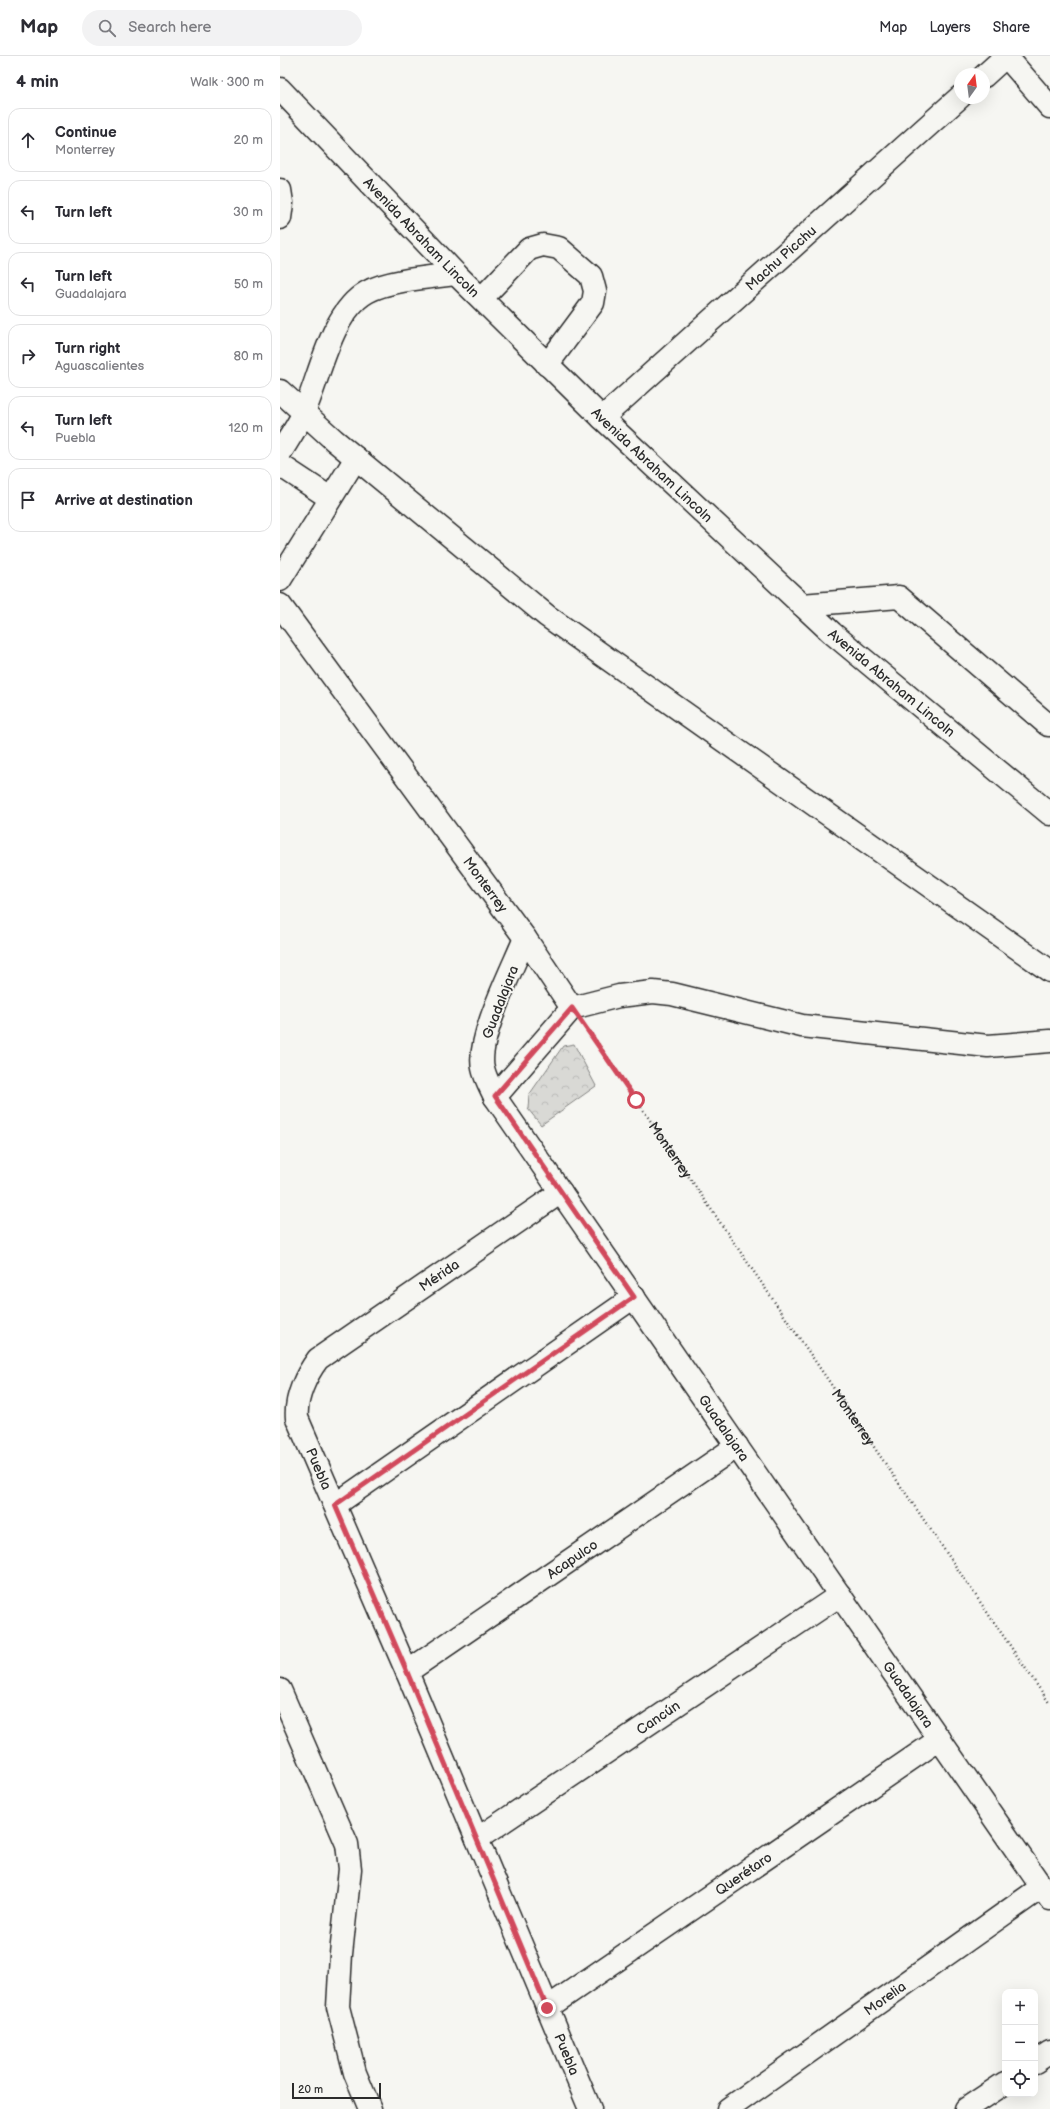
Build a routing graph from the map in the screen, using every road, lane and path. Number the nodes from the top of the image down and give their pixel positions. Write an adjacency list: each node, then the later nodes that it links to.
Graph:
1 (1006, 56): 2 (street); 5 (street)
2 (990, 71)
3 (280, 89): 6 (street, Avenida Abraham Lincoln)
4 (954, 102): 11 (street, Machu Picchu)
5 (1050, 107)
6 (456, 274): 7 (street, Avenida Abraham Lincoln); 10 (street)
7 (482, 298): 8 (street, Avenida Abraham Lincoln); 8 (street)
8 (547, 364): 11 (street, Avenida Abraham Lincoln)
9 (280, 391): 10 (street)
10 (303, 414): 12 (street); 13 (street)
11 (602, 418): 18 (street, Avenida Abraham Lincoln)
12 (280, 453)
13 (356, 458): 15 (street); 22 (street)
14 (280, 465): 15 (street)
15 (330, 498): 16 (street)
16 (280, 580)
17 (280, 604): 21 (street, Monterrey)
18 (802, 605): 19 (street); 20 (street, Avenida Abraham Lincoln)
19 (1050, 725)
20 (1050, 814)
21 (525, 938): 23 (street, Monterrey); 25 (street, Guadalajara)
22 (1050, 971)
23 (572, 1008): 24 (street); 25 (street); 34 (path, Monterrey)
24 (1050, 1041)
25 (495, 1096): 26 (street, Guadalajara)
26 (561, 1192): 27 (street, Guadalajara); 28 (street, Mérida)
27 (634, 1297): 29 (street, Guadalajara); 30 (street)
28 (318, 1359): 30 (street, Puebla)
29 (737, 1446): 31 (street, Guadalajara); 32 (street, Acapulco)
30 (335, 1505): 32 (street, Puebla)
31 (840, 1595): 35 (street, Guadalajara); 36 (street, Cancún)
32 (407, 1672): 36 (street, Puebla)
33 (280, 1690): 42 (street)
34 (1050, 1704)
35 (940, 1739): 37 (street, Guadalajara); 38 (street, Querétaro)
36 (477, 1840): 38 (street, Puebla)
37 (1046, 1893): 44 (street, Morelia)
38 (547, 2008): 43 (street, Puebla)
39 (1050, 2052): 40 (street)
40 (1036, 2061)
41 (1002, 2085): 45 (street)
42 (370, 2109)
43 (590, 2109)
44 (728, 2109)
45 (966, 2109)

